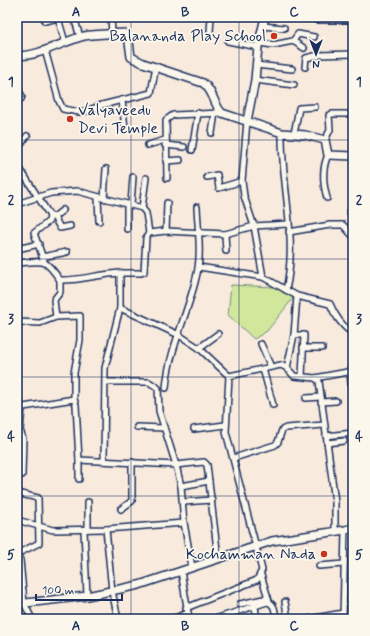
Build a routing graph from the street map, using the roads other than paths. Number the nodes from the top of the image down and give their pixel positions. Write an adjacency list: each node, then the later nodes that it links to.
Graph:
1 (74, 17): 12 (street)
2 (111, 17): 11 (street)
3 (211, 17): 10 (street)
4 (265, 17): 8 (street)
5 (317, 20): 6 (street)
6 (353, 20)
7 (45, 21): 16 (street)
8 (263, 26): 9 (street); 17 (street)
9 (284, 28)
10 (210, 32)
11 (112, 34): 12 (street); 23 (street)
12 (80, 37): 16 (street)
13 (314, 37): 15 (street)
14 (228, 41): 17 (street)
15 (293, 41): 17 (street); 18 (street)
16 (65, 42): 19 (street)
17 (258, 45): 22 (street)
18 (304, 48)
19 (45, 50): 21 (street); 30 (street)
20 (353, 54): 24 (street)
21 (17, 55)
22 (256, 65): 25 (street); 26 (street)
23 (156, 66): 30 (street); 33 (street)
24 (305, 67)
25 (292, 69)
26 (255, 80): 27 (street); 35 (street)
27 (294, 85)
28 (17, 88): 29 (street)
29 (17, 99)
30 (122, 100): 36 (street)
31 (315, 107): 39 (street)
32 (198, 113): 33 (street); 42 (street); 46 (street)
33 (219, 113): 35 (street); 37 (street)
34 (346, 114): 41 (street)
35 (247, 121): 38 (street); 57 (street)
36 (125, 129)
37 (212, 133)
38 (282, 133): 39 (street); 69 (street)
39 (294, 134): 41 (street)
40 (27, 136): 45 (street)
41 (325, 140): 47 (street)
42 (165, 143): 43 (street); 44 (street); 50 (street)
43 (148, 145)
44 (184, 147)
45 (17, 149)
46 (192, 150)
47 (328, 155): 48 (street); 60 (street)
48 (353, 156)
49 (180, 160): 50 (street)
50 (166, 161): 56 (street)
51 (17, 164): 58 (street)
52 (106, 170): 59 (street)
53 (133, 177): 63 (street)
54 (207, 177): 57 (street)
55 (146, 178): 65 (street)
56 (167, 178)
57 (242, 181): 71 (street)
58 (38, 198): 59 (street); 62 (street); 67 (street)
59 (101, 198): 63 (street); 68 (street)
60 (327, 198)
61 (167, 203): 73 (street)
62 (17, 204)
63 (129, 204): 65 (street); 72 (street)
64 (197, 207): 76 (street)
65 (142, 208): 75 (street)
66 (63, 210): 67 (street)
67 (52, 216): 70 (street); 79 (street)
68 (99, 221)
69 (288, 224): 71 (street); 74 (street)
70 (70, 226)
71 (254, 226): 77 (street); 87 (street)
72 (128, 229)
73 (166, 231): 75 (street); 76 (street)
74 (289, 232): 78 (street); 89 (street)
75 (149, 233): 86 (street)
76 (198, 233): 77 (street); 85 (street)
77 (225, 234): 82 (street)
78 (353, 236)
79 (39, 244): 80 (street); 83 (street)
80 (17, 249)
81 (67, 252): 83 (street)
82 (226, 252)
83 (43, 259): 84 (street); 88 (street)
84 (17, 263)
85 (198, 267): 87 (street); 97 (street)
86 (120, 273): 88 (street); 91 (street)
87 (263, 277): 89 (street)
88 (60, 280): 92 (street)
89 (286, 290): 90 (street)
90 (297, 296): 94 (street); 96 (street)
91 (120, 308): 97 (street); 109 (street)
92 (56, 317): 93 (street); 112 (street)
93 (17, 322)
94 (353, 333)
95 (218, 334): 99 (street)
96 (294, 334): 100 (street); 103 (street)
97 (178, 335): 99 (street); 110 (street)
98 (261, 344): 102 (street)
99 (199, 348): 106 (street)
100 (303, 348): 101 (street); 107 (street)
101 (322, 348)
102 (271, 367): 103 (street); 104 (street)
103 (287, 368): 107 (street)
104 (263, 369): 106 (street); 115 (street)
105 (351, 371): 108 (street); 117 (street)
106 (229, 376): 118 (street)
107 (302, 376): 108 (street)
108 (314, 378): 113 (street)
109 (106, 382): 121 (street); 129 (street)
110 (166, 388)
111 (306, 398): 113 (street)
112 (74, 400): 116 (street); 128 (street)
113 (321, 400): 114 (street); 119 (street)
114 (336, 401)
115 (273, 404)
116 (20, 408): 132 (street)
117 (353, 408)
118 (225, 425): 122 (street); 127 (street)
119 (324, 425): 124 (street); 127 (street)
120 (136, 427): 121 (street)
121 (164, 428): 131 (street)
122 (194, 429)
123 (353, 433): 124 (street)
124 (326, 436): 126 (street)
125 (344, 441): 126 (street)
126 (327, 443): 148 (street)
127 (234, 458): 149 (street)
128 (79, 460): 129 (street); 133 (street)
129 (104, 461): 130 (street)
130 (132, 462): 131 (street); 140 (street)
131 (176, 465): 134 (street); 135 (street)
132 (22, 475)
133 (79, 479)
134 (209, 480): 135 (street); 137 (street)
135 (181, 486): 139 (street)
136 (17, 493): 143 (street)
137 (212, 500): 139 (street); 151 (street)
138 (88, 502): 145 (street)
139 (183, 502): 142 (street)
140 (121, 509)
141 (17, 520): 143 (street)
142 (184, 523): 146 (street); 154 (street)
143 (39, 527): 145 (street); 150 (street)
144 (353, 528): 147 (street)
145 (86, 529): 146 (street); 160 (street)
146 (106, 529): 159 (street)
147 (345, 530): 148 (street); 152 (street)
148 (335, 532): 149 (street)
149 (255, 546): 151 (street); 156 (street)
150 (17, 554): 158 (street)
151 (218, 558): 154 (street)
152 (344, 564): 153 (street); 167 (street)
153 (319, 566)
154 (192, 567): 155 (street)
155 (180, 571): 159 (street); 166 (street)
156 (261, 575): 161 (street); 166 (street)
157 (17, 591): 158 (street)
158 (23, 591): 163 (street)
159 (112, 591): 160 (street); 169 (street)
160 (87, 596): 163 (street)
161 (269, 600): 165 (street); 174 (street)
162 (285, 602): 175 (street)
163 (21, 603): 168 (street)
164 (240, 604): 165 (street)
165 (254, 604): 172 (street); 173 (street)
166 (187, 611): 170 (street); 171 (street)
167 (343, 613): 176 (street); 177 (street)
168 (32, 619)
169 (118, 619)
170 (172, 619)
171 (189, 619)
172 (215, 619)
173 (257, 619)
174 (276, 619)
175 (288, 619)
176 (309, 619)
177 (343, 619)

